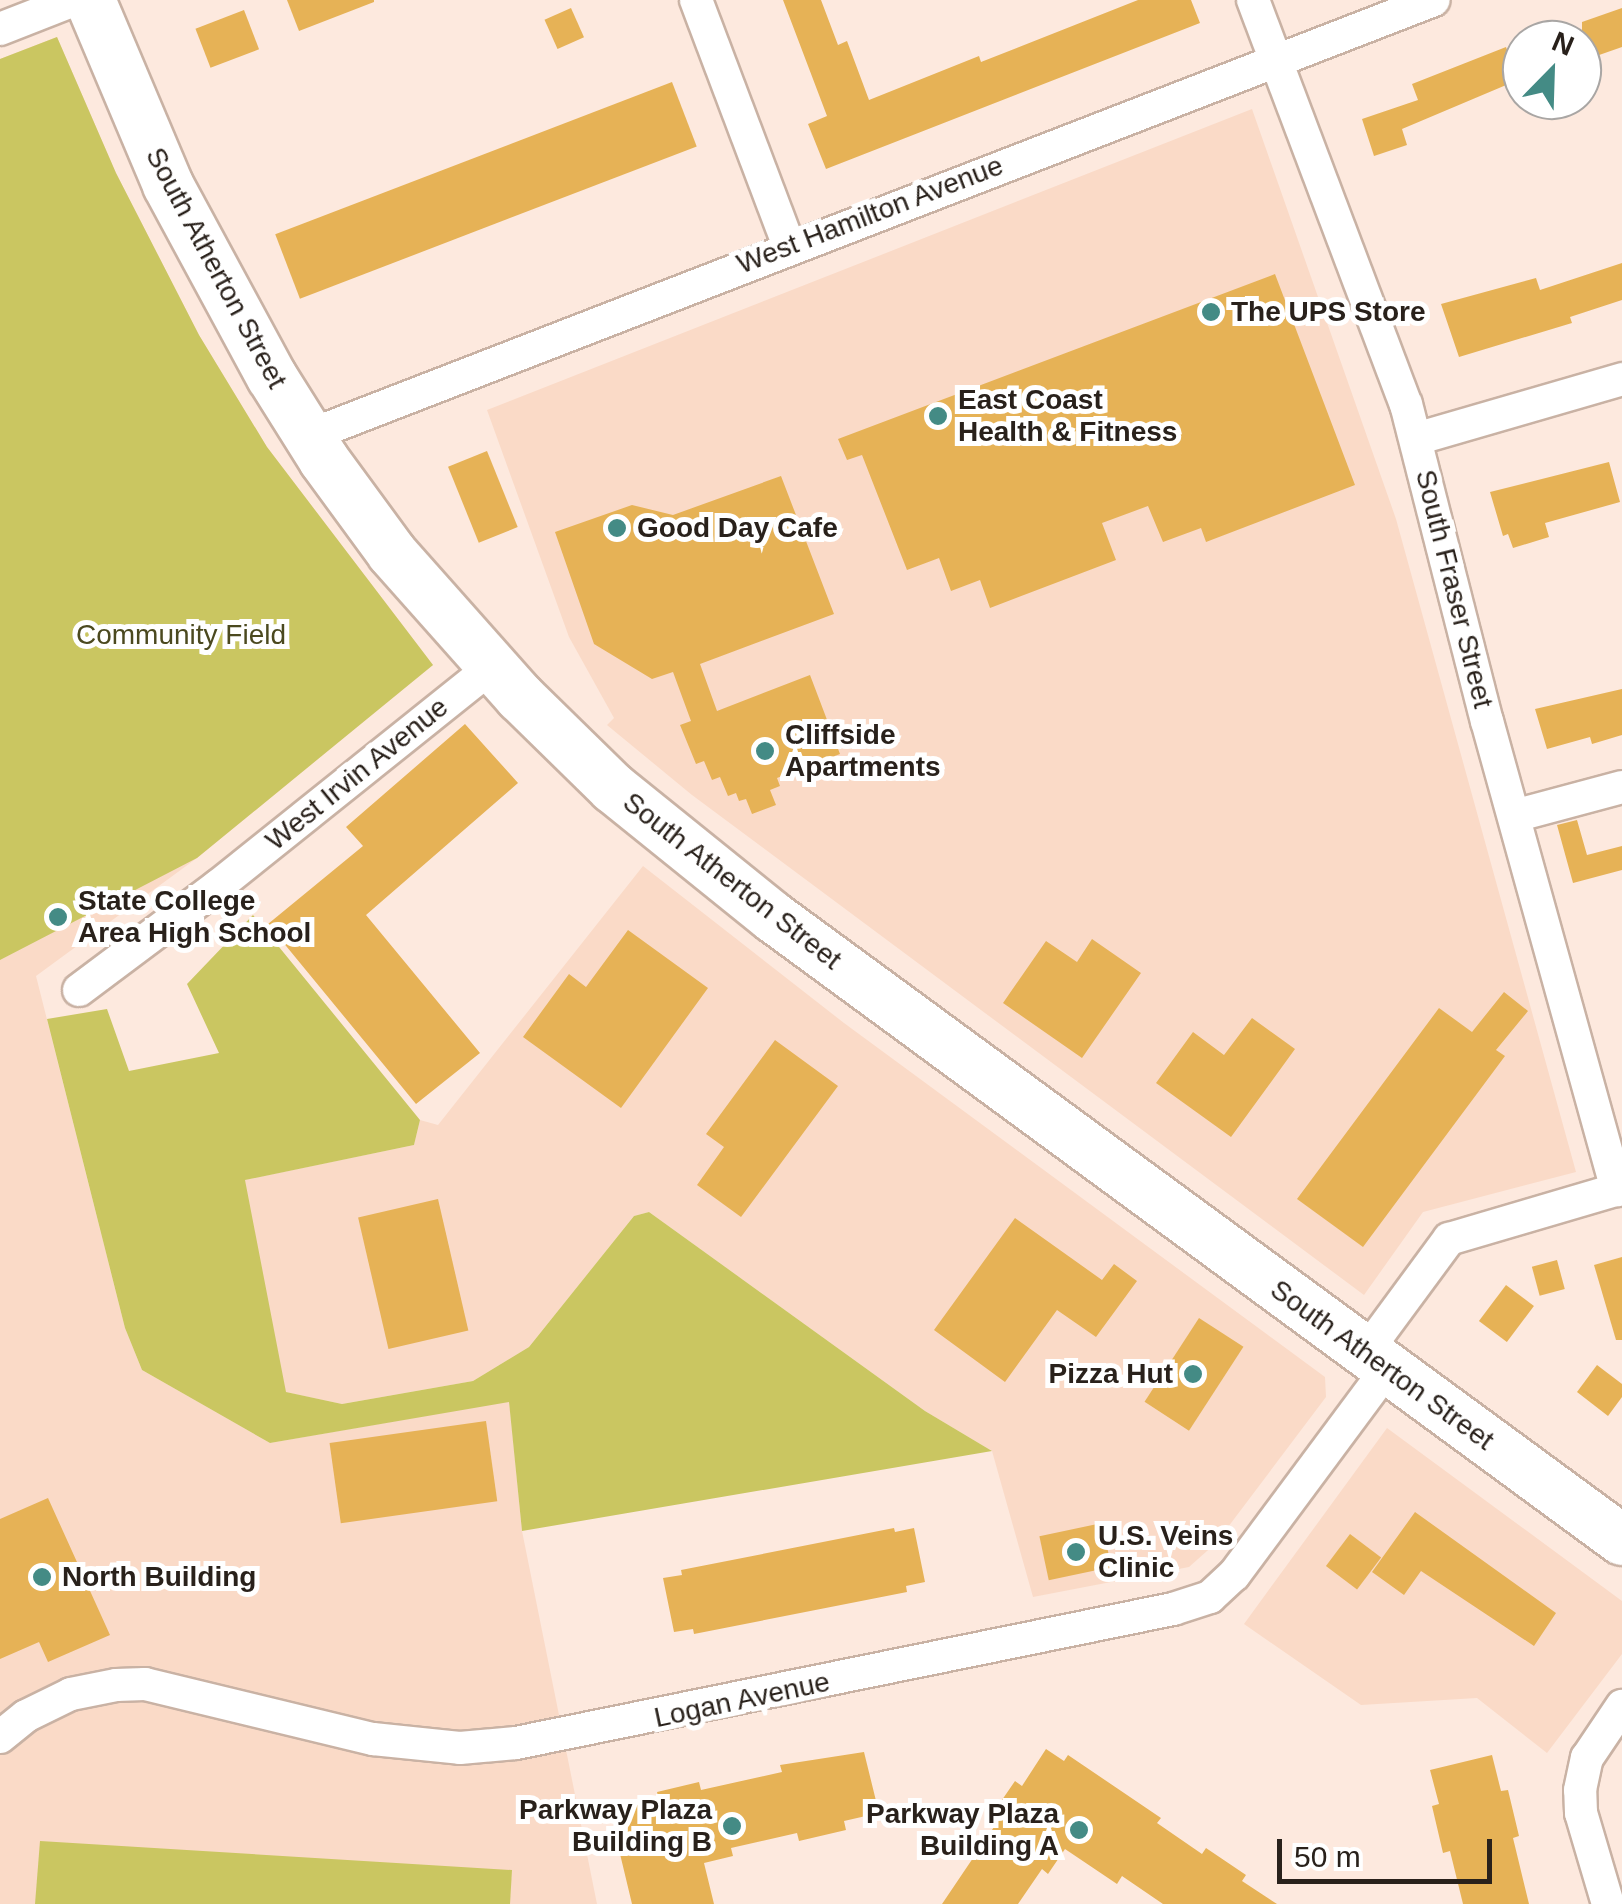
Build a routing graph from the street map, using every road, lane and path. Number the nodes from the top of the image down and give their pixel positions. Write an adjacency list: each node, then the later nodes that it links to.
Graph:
1 (74, 0): 6 (street)
2 (90, 0): 10 (main road, South Atherton Street)
3 (696, 0): 8 (street)
4 (1252, 0): 7 (street, South Fraser Street)
5 (1434, 0): 7 (street, West Hamilton Avenue)
6 (0, 29)
7 (1276, 60): 8 (street, West Hamilton Avenue); 11 (street, South Fraser Street)
8 (789, 246): 10 (street, West Hamilton Avenue)
9 (1622, 379): 11 (street)
10 (308, 436): 12 (main road, South Atherton Street)
11 (1416, 439): 14 (street, South Fraser Street)
12 (491, 667): 15 (street, West Irvin Avenue); 17 (main road, South Atherton Street)
13 (1622, 787): 14 (street)
14 (1514, 816): 16 (street, South Fraser Street)
15 (79, 990)
16 (1620, 1189): 17 (street, Logan Avenue)
17 (1376, 1361): 18 (main road, South Atherton Street); 20 (street, Logan Avenue)
18 (1622, 1540)
19 (1622, 1706): 21 (street)
20 (0, 1738)
21 (1608, 1904)

